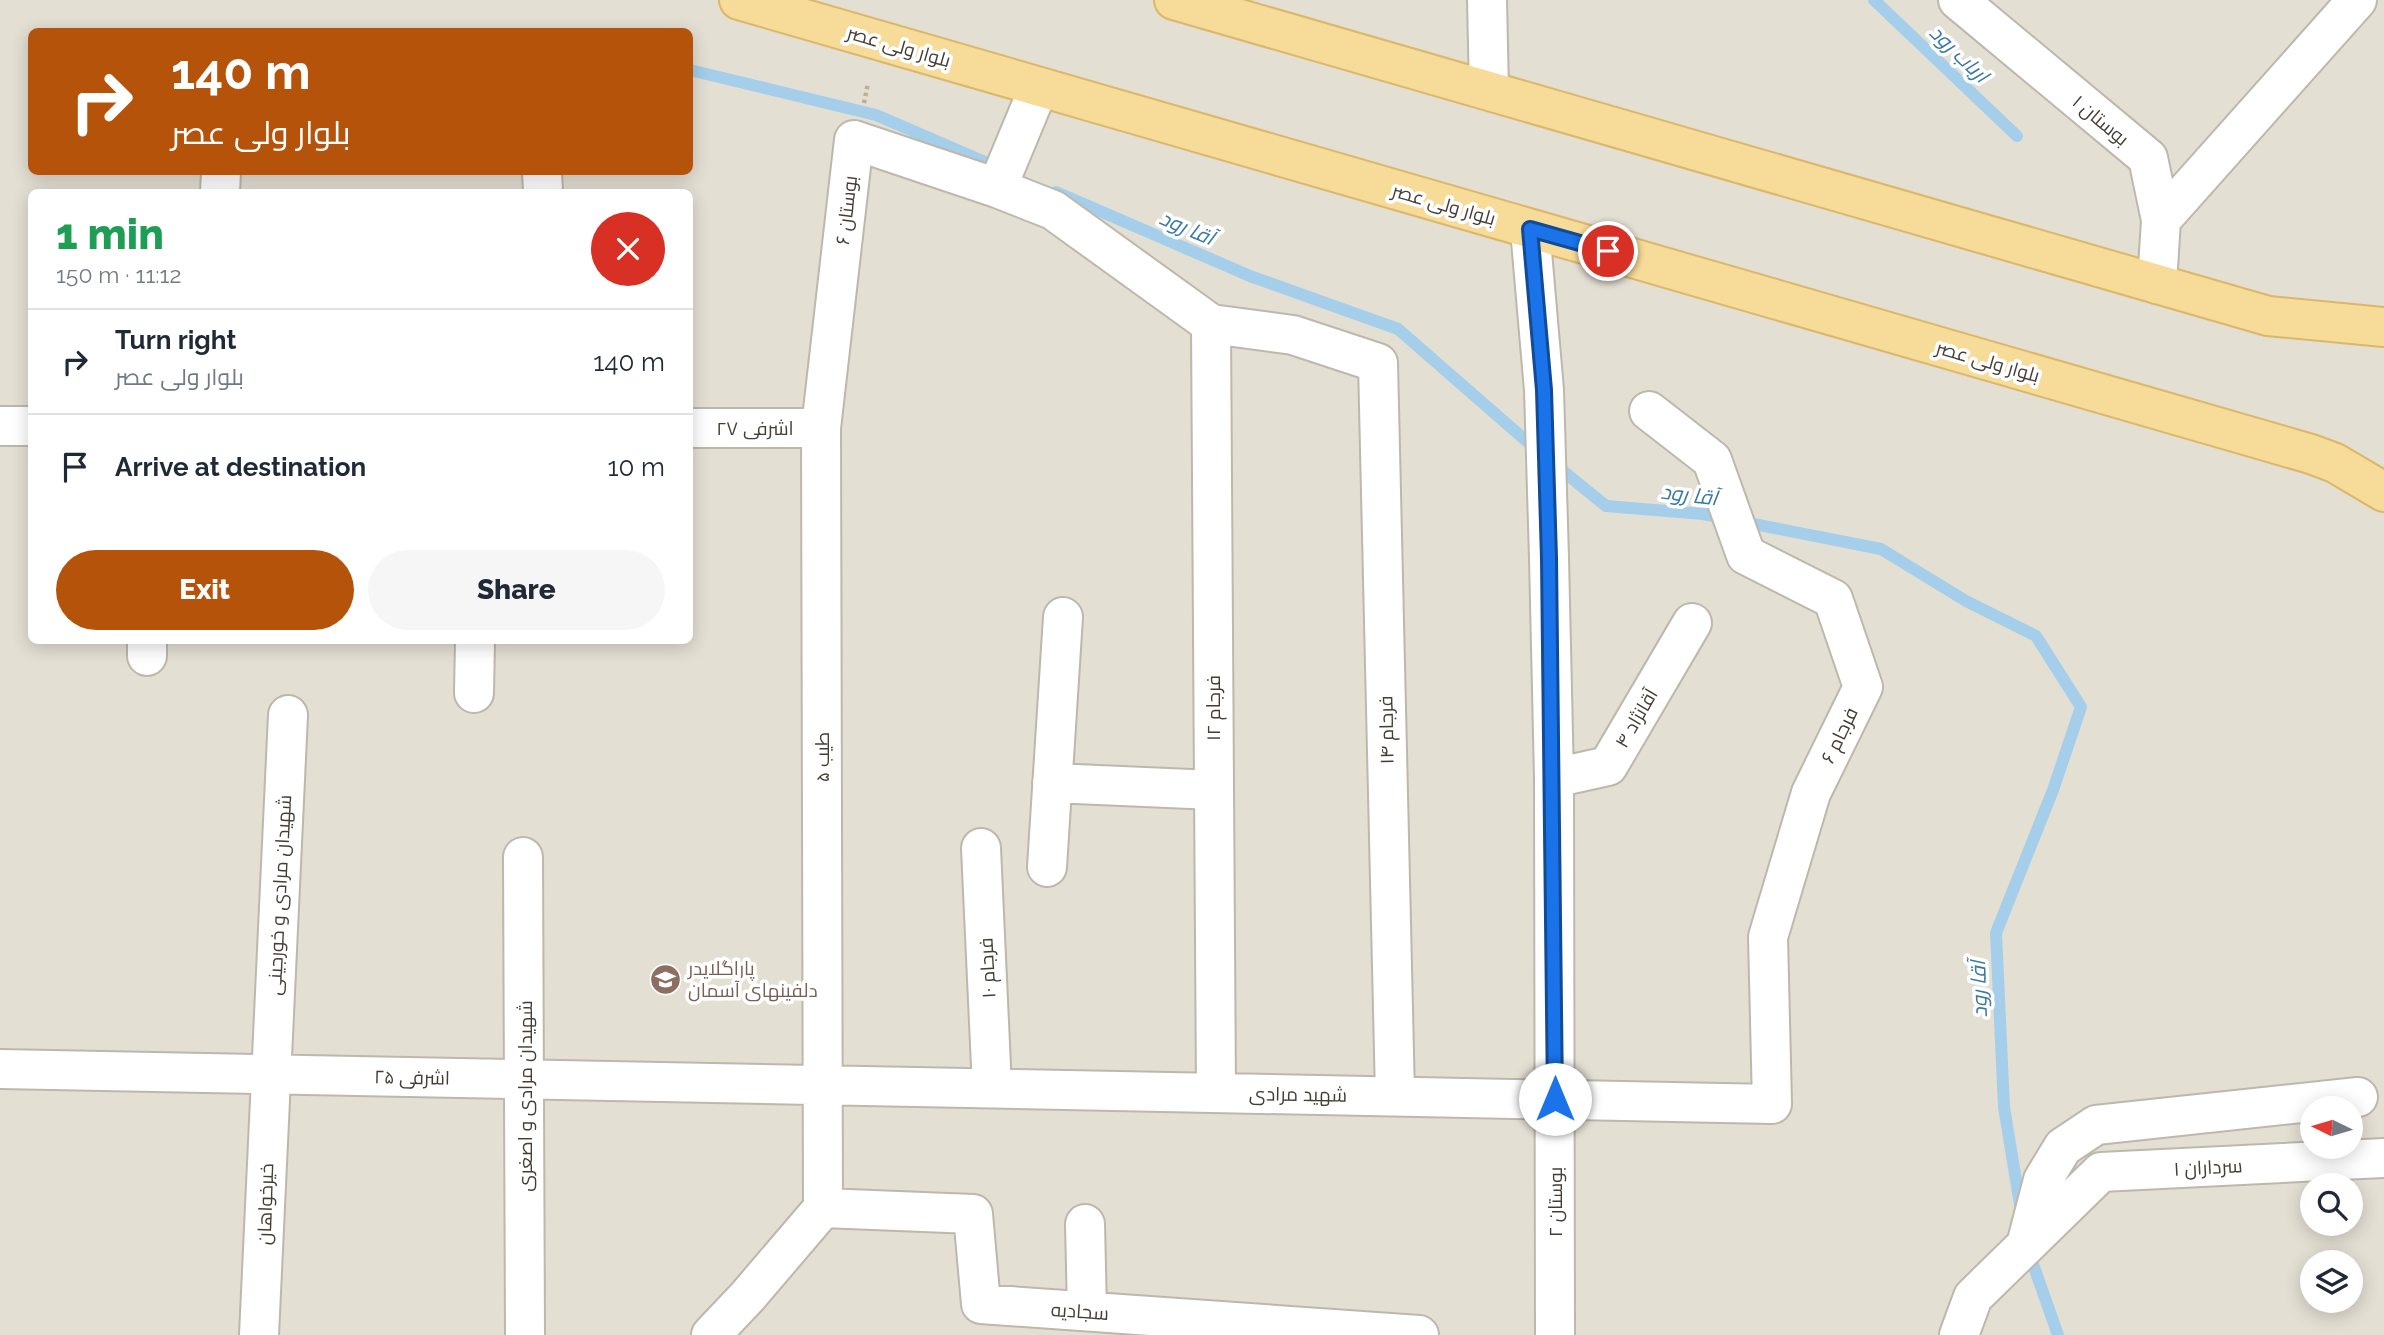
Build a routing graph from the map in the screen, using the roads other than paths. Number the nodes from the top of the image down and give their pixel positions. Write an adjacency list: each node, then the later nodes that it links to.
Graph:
1 (739, 0): 6 (main road, بلوار ولی عصر)
2 (1174, 0): 7 (main road)
3 (1487, 0): 7 (street)
4 (1958, 0): 9 (street, بوستان ۱)
5 (2357, 0): 9 (street)
6 (1039, 87): 8 (street); 10 (main road, بلوار ولی عصر)
7 (1489, 90): 11 (main road)
8 (1002, 173): 13 (street); 20 (street, بوستان ۶)
9 (2161, 220): 11 (street, بوستان ۱)
10 (1530, 229): 21 (main road, بلوار ولی عصر); 27 (street, بوستان ۲)
11 (2157, 284): 12 (main road)
12 (2268, 316): 14 (main road); 15 (main road)
13 (1211, 324): 29 (street, فرجام ۱۲); 39 (street, فرجام ۱۴)
14 (2384, 327)
15 (2384, 353)
16 (1649, 411): 42 (street, فرجام ۶)
17 (0, 426): 18 (street)
18 (28, 426)
19 (693, 428): 20 (street, اشرفی ۲۷)
20 (821, 428): 36 (street, طیب ۵)
21 (2383, 491)
22 (1063, 617): 28 (street)
23 (1692, 623): 27 (street, آقانژاد ۴)
24 (475, 644): 25 (street)
25 (474, 693)
26 (288, 715): 34 (street, شهیدان مرادی و خورجینی)
27 (1553, 778): 40 (street, بوستان ۲)
28 (1052, 783): 29 (street); 32 (street)
29 (1214, 790): 38 (street, فرجام ۱۲)
30 (981, 848): 37 (street, فرجام ۱۰)
31 (523, 857): 35 (street, شهیدان مرادی و اصغری)
32 (1047, 867)
33 (0, 1069): 34 (street, اشرفی ۲۵)
34 (270, 1074): 35 (street, اشرفی ۲۵); 49 (street, خیرخواهان)
35 (525, 1079): 36 (street, اشرفی ۲۵); 50 (street, شهیدان مرادی و اصغری)
36 (824, 1085): 37 (street, شهید مرادی); 44 (street, طیب ۵)
37 (992, 1088): 38 (street, شهید مرادی)
38 (1216, 1093): 39 (street, شهید مرادی)
39 (1395, 1096): 40 (street, شهید مرادی)
40 (1555, 1099): 42 (street, شهید مرادی); 53 (street, بوستان ۲)
41 (2300, 1103): 46 (street)
42 (1772, 1104)
43 (2384, 1158): 46 (street, سرداران ۱)
44 (823, 1208): 47 (street, سجادیه); 51 (street)
45 (1085, 1224): 47 (street)
46 (2039, 1233): 54 (street, سرداران ۱)
47 (1087, 1311): 48 (street, سجادیه)
48 (1280, 1330): 52 (street, سجادیه)
49 (259, 1335)
50 (525, 1335)
51 (711, 1335)
52 (1419, 1335)
53 (1555, 1335)
54 (1959, 1335)

